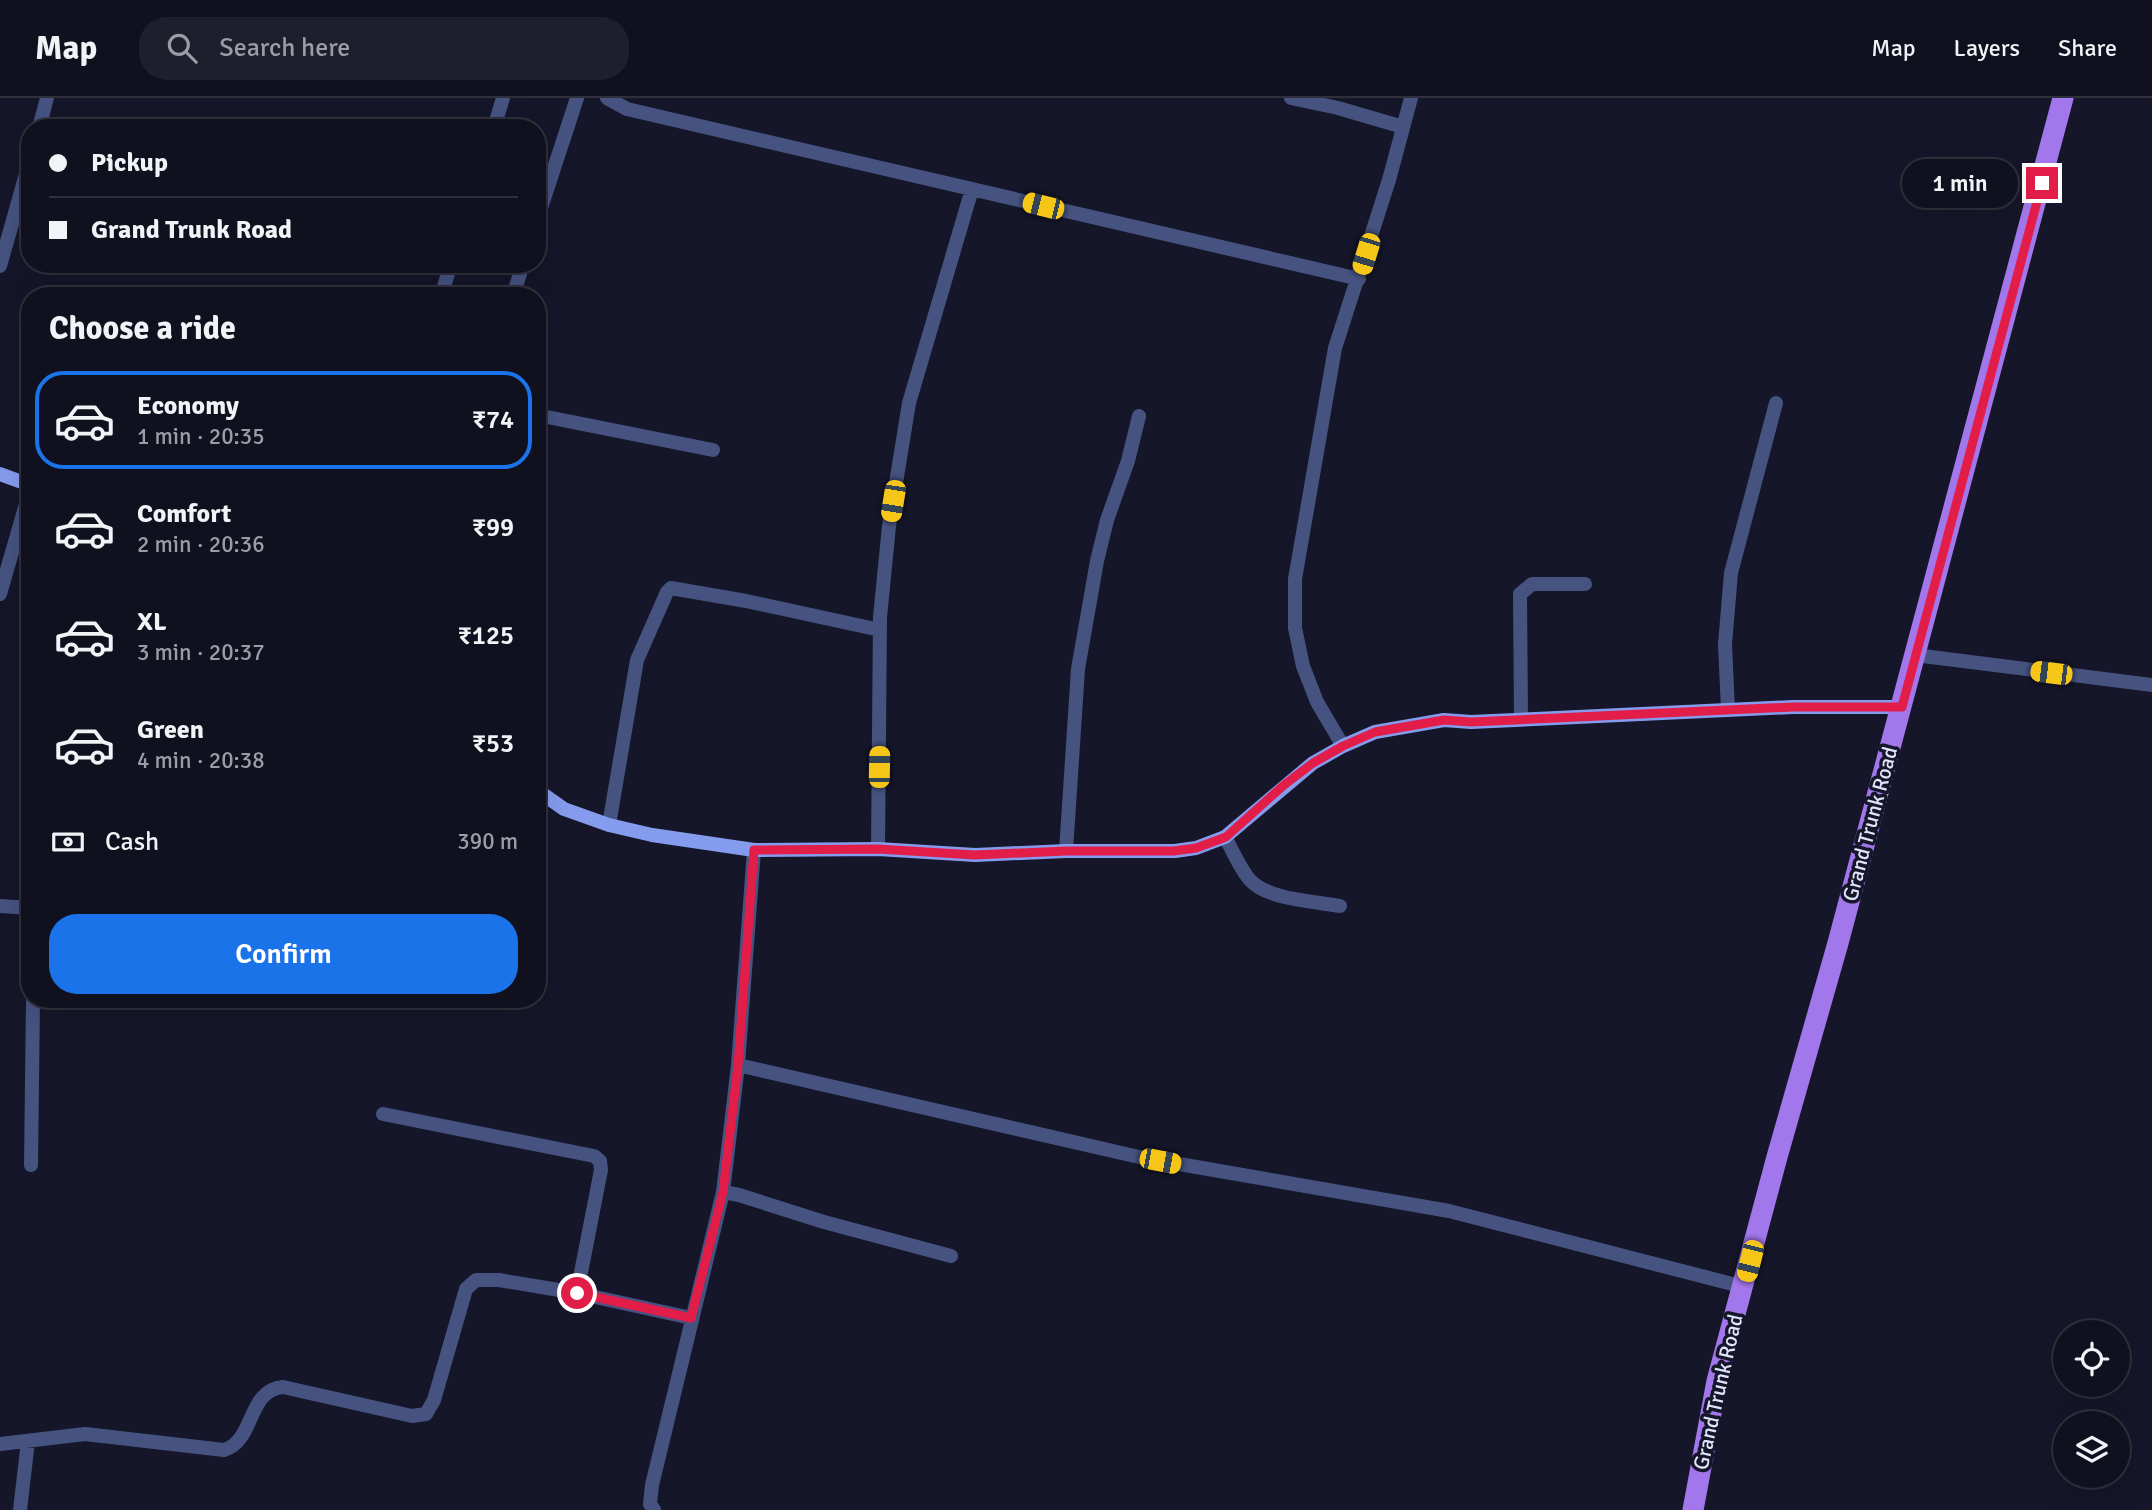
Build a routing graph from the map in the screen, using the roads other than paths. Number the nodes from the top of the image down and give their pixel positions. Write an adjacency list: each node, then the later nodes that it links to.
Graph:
1 (47, 98): 8 (street)
2 (503, 98): 9 (street)
3 (577, 98): 13 (street)
4 (607, 98): 11 (street)
5 (1291, 98): 10 (street)
6 (1411, 98): 10 (street)
7 (2063, 98): 26 (main road, Grand Trunk Road)
8 (41, 119)
9 (497, 119)
10 (1403, 127): 15 (street)
11 (972, 189): 15 (street); 25 (street)
12 (21, 192): 14 (street)
13 (546, 193)
14 (0, 266)
15 (1359, 278): 31 (street)
16 (1776, 403): 29 (street)
17 (1139, 416): 37 (street)
18 (546, 417): 19 (street)
19 (713, 450)
20 (0, 474): 21 (street)
21 (21, 483)
22 (21, 519): 24 (street)
23 (1585, 584): 30 (street)
24 (0, 594)
25 (880, 630): 33 (street); 35 (street)
26 (1915, 655): 27 (street); 28 (main road, Grand Trunk Road)
27 (2152, 685)
28 (1902, 707): 29 (street); 47 (main road, Grand Trunk Road)
29 (1728, 710): 30 (street)
30 (1521, 719): 31 (street)
31 (1343, 746): 34 (street)
32 (546, 796): 33 (street)
33 (609, 825): 36 (street)
34 (1226, 837): 37 (street); 38 (street)
35 (878, 849): 36 (street); 37 (street)
36 (754, 850): 42 (street)
37 (1066, 851)
38 (1339, 905)
39 (0, 906): 40 (street)
40 (21, 907)
41 (33, 1008): 44 (street)
42 (738, 1065): 45 (street); 47 (street)
43 (383, 1114): 48 (street)
44 (31, 1165)
45 (723, 1192): 46 (street); 49 (street)
46 (951, 1256)
47 (1744, 1287): 54 (main road, Grand Trunk Road)
48 (577, 1293): 49 (street); 50 (street)
49 (691, 1318): 53 (street)
50 (28, 1441): 51 (street); 52 (street)
51 (0, 1444)
52 (20, 1510)
53 (654, 1510)
54 (1693, 1510)

